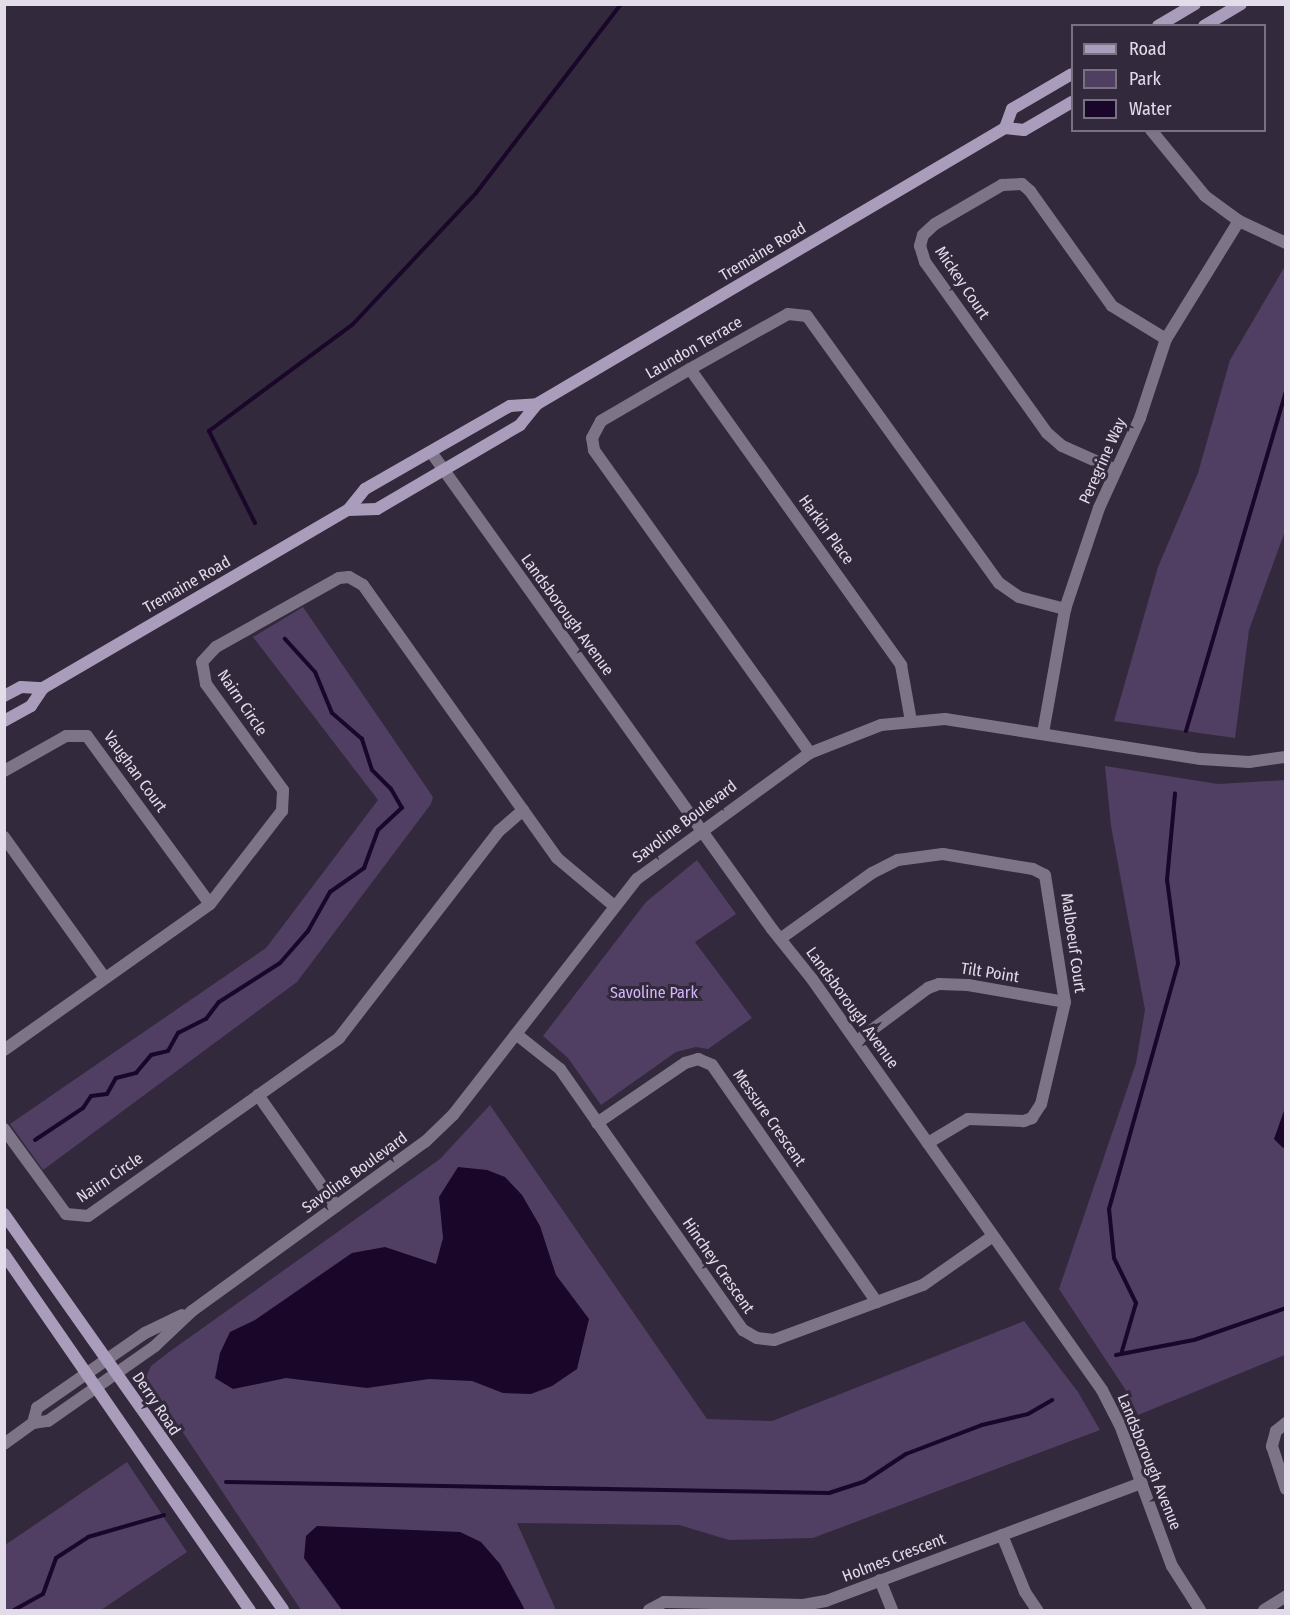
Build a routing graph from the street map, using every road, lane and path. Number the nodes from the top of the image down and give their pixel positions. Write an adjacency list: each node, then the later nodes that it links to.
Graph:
1 (1195, 4): 3 (main road)
2 (1241, 4): 4 (main road)
3 (1161, 24)
4 (1207, 24)
5 (1071, 75): 7 (main road, Tremaine Road)
6 (1071, 103): 7 (main road, Tremaine Road)
7 (1005, 128): 13 (main road, Tremaine Road)
8 (1153, 132): 9 (street)
9 (1239, 221): 10 (street); 11 (street, Peregrine Way)
10 (1286, 243)
11 (1166, 339): 16 (street, Peregrine Way); 16 (street, Mickey Court)
12 (690, 369): 18 (street, Laundon Terrace); 22 (street, Harkin Place); 24 (street, Laundon Terrace)
13 (537, 404): 14 (main road, Tremaine Road); 15 (main road, Tremaine Road)
14 (431, 452): 15 (street, Landsborough Avenue); 17 (main road, Tremaine Road)
15 (442, 469): 17 (main road, Tremaine Road); 28 (street, Landsborough Avenue)
16 (1116, 471): 18 (street, Peregrine Way)
17 (348, 510): 19 (main road, Tremaine Road)
18 (1065, 609): 23 (street, Peregrine Way)
19 (43, 688): 20 (main road, Tremaine Road); 21 (main road, Tremaine Road)
20 (4, 696)
21 (4, 721)
22 (911, 721): 23 (street, Savoline Boulevard); 24 (street, Savoline Boulevard)
23 (1043, 733): 25 (street, Savoline Boulevard)
24 (810, 753): 28 (street, Savoline Boulevard)
25 (1286, 758)
26 (4, 771): 30 (street, Vaughan Court)
27 (523, 810): 30 (street, Nairn Circle); 31 (street, Nairn Circle); 38 (street, Nairn Circle)
28 (700, 830): 31 (street, Savoline Boulevard); 32 (street, Landsborough Avenue)
29 (4, 837): 33 (street)
30 (210, 904): 33 (street, Nairn Circle)
31 (614, 905): 35 (street, Savoline Boulevard)
32 (780, 939): 34 (street, Malboeuf Court); 36 (street, Landsborough Avenue)
33 (105, 978): 37 (street, Nairn Circle)
34 (1065, 1002): 36 (street, Tilt Point); 41 (street, Malboeuf Court)
35 (516, 1034): 39 (street, Hinchey Crescent); 42 (street, Savoline Boulevard)
36 (856, 1041): 41 (street, Landsborough Avenue)
37 (4, 1050)
38 (258, 1095): 40 (street, Nairn Circle); 42 (street)
39 (597, 1123): 46 (street, Hinchey Crescent); 46 (street, Messure Crescent)
40 (4, 1129)
41 (928, 1143): 44 (street, Landsborough Avenue)
42 (336, 1206): 47 (street, Savoline Boulevard)
43 (4, 1214): 48 (main road, Derry Road)
44 (993, 1236): 46 (street, Hinchey Crescent); 55 (street, Landsborough Avenue)
45 (4, 1254): 50 (main road)
46 (877, 1302)
47 (192, 1311): 48 (street, Savoline Boulevard); 49 (street, Savoline Boulevard)
48 (106, 1360): 49 (main road, Derry Road); 50 (street, Savoline Boulevard)
49 (115, 1374): 51 (street, Savoline Boulevard); 62 (main road, Derry Road)
50 (85, 1375): 51 (main road); 52 (street, Savoline Boulevard)
51 (94, 1388): 52 (street, Savoline Boulevard); 61 (main road)
52 (33, 1423): 54 (street, Savoline Boulevard)
53 (1286, 1423): 56 (street)
54 (4, 1444)
55 (1142, 1483): 57 (street, Holmes Crescent); 66 (street, Landsborough Avenue)
56 (1286, 1490)
57 (1002, 1535): 58 (street, Holmes Crescent); 65 (street)
58 (880, 1580): 60 (street, Holmes Crescent); 64 (street)
59 (1286, 1596): 67 (street)
60 (772, 1607): 63 (street, Holmes Crescent)
61 (250, 1611)
62 (283, 1611)
63 (649, 1611)
64 (892, 1611)
65 (1037, 1611)
66 (1200, 1611)
67 (1264, 1611)

